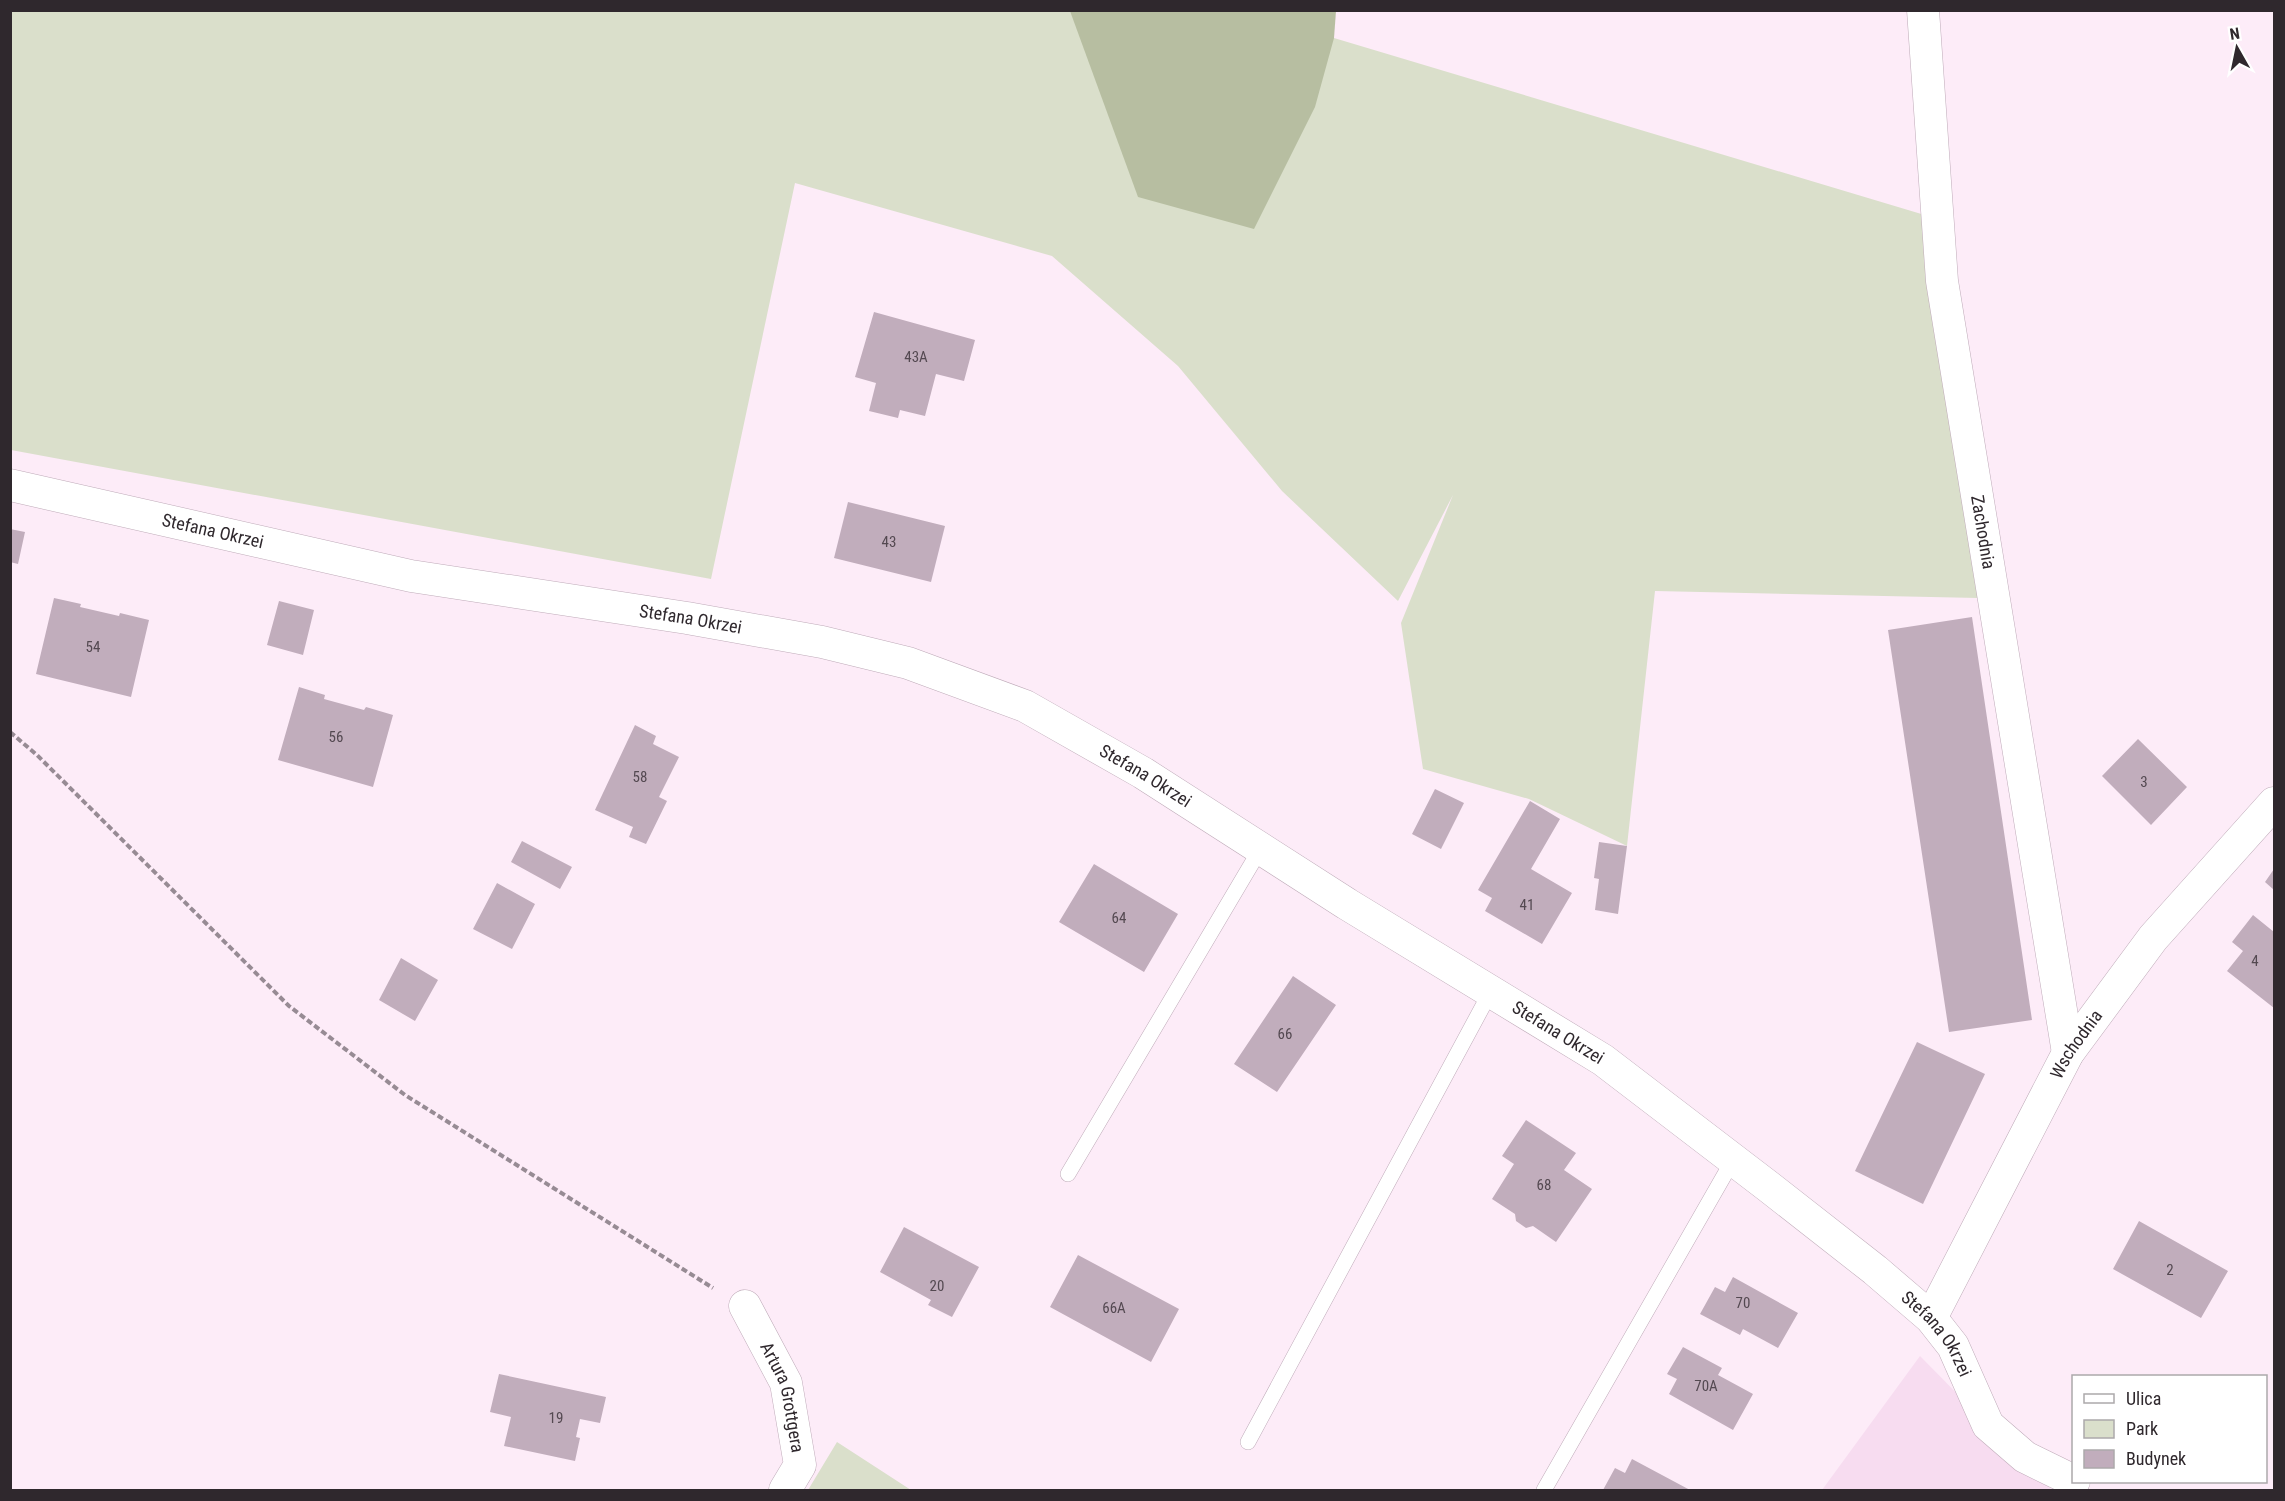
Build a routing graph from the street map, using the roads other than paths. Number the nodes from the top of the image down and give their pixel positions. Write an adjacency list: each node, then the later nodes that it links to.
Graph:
1 (1923, 10): 6 (street, Zachodnia)
2 (10, 485): 4 (street, Stefana Okrzei)
3 (2274, 803): 6 (street, Wschodnia)
4 (1261, 848): 5 (street, Stefana Okrzei); 8 (lane)
5 (1491, 991): 7 (street, Stefana Okrzei); 11 (lane)
6 (2068, 1053): 10 (street, Wschodnia)
7 (1733, 1160): 10 (street, Stefana Okrzei); 15 (lane)
8 (1068, 1174)
9 (745, 1306): 14 (street, Artura Grottgera)
10 (1930, 1318): 12 (street, Stefana Okrzei)
11 (1248, 1442)
12 (2072, 1480)
13 (2078, 1483): 16 (street, Stefana Okrzei)
14 (785, 1491)
15 (1544, 1491)
16 (2094, 1491)

